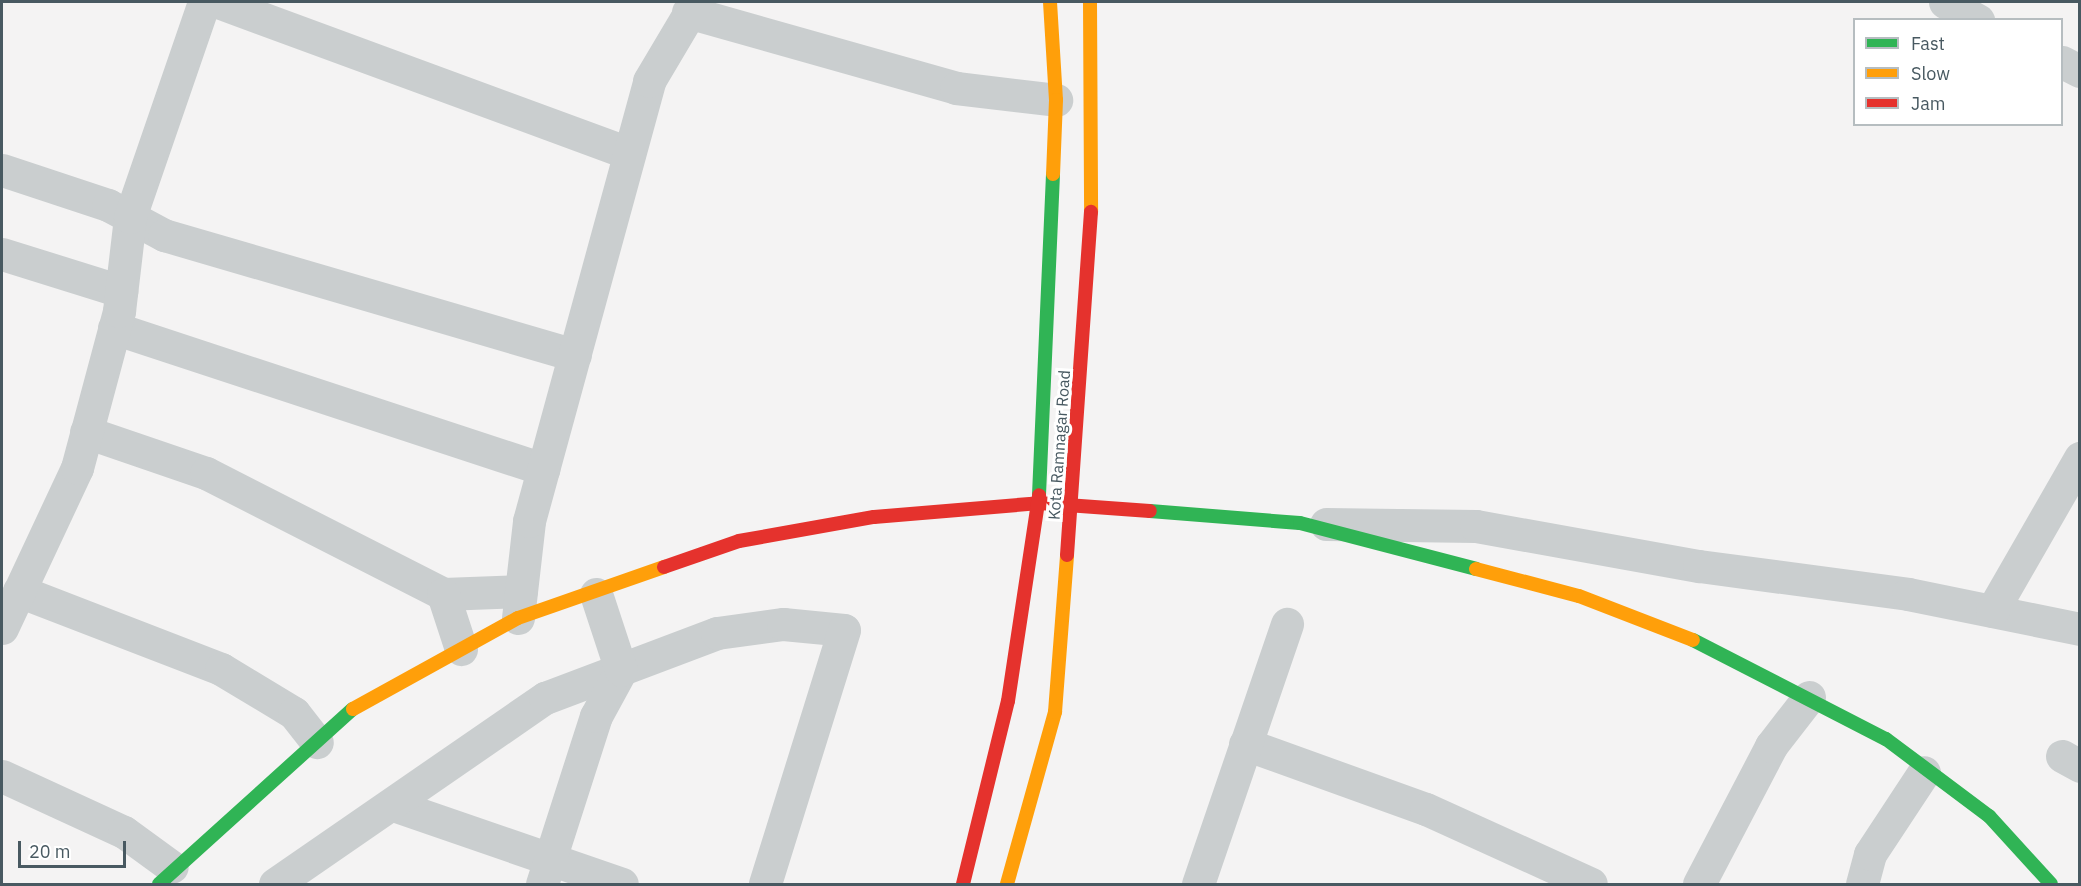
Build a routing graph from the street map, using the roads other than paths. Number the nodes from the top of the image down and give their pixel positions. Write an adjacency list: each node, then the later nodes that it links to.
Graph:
1 (204, 2): 13 (street)
2 (218, 2): 11 (street)
3 (1050, 2): 10 (street)
4 (1090, 2): 22 (street, Kota Ramnagar Road)
5 (1945, 2): 7 (street)
6 (692, 7): 10 (street); 11 (street)
7 (1974, 18)
8 (2063, 63): 9 (street)
9 (2079, 71)
10 (1056, 100): 21 (street)
11 (629, 153): 17 (street)
12 (2, 170): 13 (street)
13 (130, 217): 15 (street); 17 (street)
14 (2, 254): 15 (street)
15 (121, 291): 16 (street)
16 (114, 327): 18 (street); 20 (street)
17 (574, 355): 20 (street)
18 (86, 432): 24 (street); 25 (street)
19 (2079, 459): 28 (street)
20 (543, 469): 27 (street)
21 (1039, 503): 22 (street); 26 (street); 46 (street)
22 (1071, 506): 23 (street); 47 (street, Kota Ramnagar Road)
23 (1300, 524): 28 (street); 34 (street)
24 (19, 591): 30 (street); 35 (street)
25 (443, 594): 27 (street); 32 (street)
26 (596, 594): 27 (street); 33 (street)
27 (520, 604): 32 (street)
28 (1992, 612): 31 (street)
29 (1287, 624): 36 (street)
30 (2, 628)
31 (2079, 629)
32 (461, 650): 35 (street)
33 (621, 670): 39 (street); 40 (street); 45 (street)
34 (1809, 697): 37 (street); 50 (street)
35 (317, 742): 41 (street)
36 (1245, 744): 42 (street); 48 (street)
37 (1924, 772): 51 (street); 52 (street)
38 (2, 776): 41 (street)
39 (393, 805): 40 (street); 43 (street)
40 (546, 873): 44 (street)
41 (165, 876)
42 (1558, 876): 49 (street)
43 (274, 885)
44 (622, 885)
45 (765, 885)
46 (963, 885)
47 (1006, 885)
48 (1198, 885)
49 (1591, 885)
50 (1699, 885)
51 (1862, 885)
52 (2051, 885)

